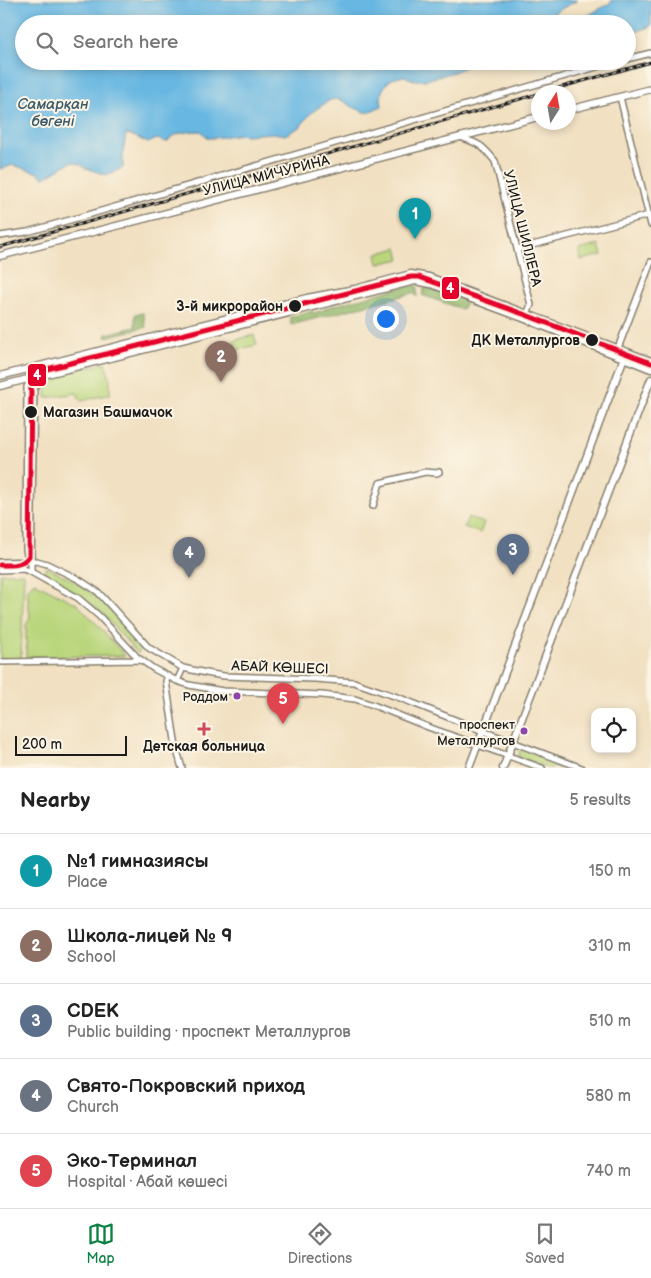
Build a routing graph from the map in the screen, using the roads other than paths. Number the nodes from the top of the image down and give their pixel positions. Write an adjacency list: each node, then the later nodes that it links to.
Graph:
1 (651, 52): 2 (street)
2 (636, 56)
3 (586, 70): 11 (street)
4 (651, 89): 5 (main road)
5 (620, 97): 6 (main road); 9 (street)
6 (576, 108)
7 (531, 119): 8 (main road, УЛИЦА МИЧУРИНА)
8 (460, 137): 12 (street, УЛИЦА ШИЛЛЕРА); 13 (main road, УЛИЦА МИЧУРИНА)
9 (649, 215): 10 (street); 12 (street)
10 (651, 226)
11 (0, 236)
12 (517, 249): 15 (street, УЛИЦА ШИЛЛЕРА)
13 (0, 256)
14 (651, 262): 16 (street)
15 (527, 314): 16 (main road); 20 (main road)
16 (618, 348): 17 (main road)
17 (627, 352): 18 (main road); 19 (main road)
18 (624, 359): 21 (main road); 23 (main road); 43 (main road)
19 (651, 361)
20 (29, 369): 22 (main road); 24 (street)
21 (651, 369)
22 (0, 376)
23 (42, 376): 24 (main road); 28 (main road)
24 (30, 379): 26 (main road); 28 (street)
25 (651, 380): 44 (main road)
26 (21, 381): 27 (main road); 28 (main road)
27 (0, 386)
28 (31, 388): 31 (street)
29 (439, 472): 30 (street)
30 (372, 506)
31 (29, 549): 32 (street); 34 (street); 35 (street)
32 (32, 560): 34 (street, АБАЙ КӨШЕСІ); 35 (street, АБАЙ КӨШЕСІ); 37 (street)
33 (0, 562): 34 (street, АБАЙ КӨШЕСІ)
34 (19, 562)
35 (47, 564): 40 (street, АБАЙ КӨШЕСІ)
36 (0, 570): 37 (street, АБАЙ КӨШЕСІ)
37 (31, 572): 38 (street, АБАЙ КӨШЕСІ)
38 (141, 660): 39 (street); 41 (street, АБАЙ КӨШЕСІ)
39 (0, 662)
40 (183, 668): 42 (street); 43 (street, АБАЙ КӨШЕСІ)
41 (168, 676): 42 (street, АБАЙ КӨШЕСІ); 47 (street)
42 (178, 681): 45 (street, АБАЙ КӨШЕСІ)
43 (483, 731): 44 (street, АБАЙ КӨШЕСІ); 45 (main road)
44 (513, 742): 46 (main road); 51 (street, АБАЙ КӨШЕСІ)
45 (478, 745): 46 (street, АБАЙ КӨШЕСІ); 48 (main road)
46 (508, 755): 49 (main road); 50 (street, АБАЙ КӨШЕСІ)
47 (182, 768)
48 (469, 768)
49 (503, 768)
50 (542, 768)
51 (582, 768)

